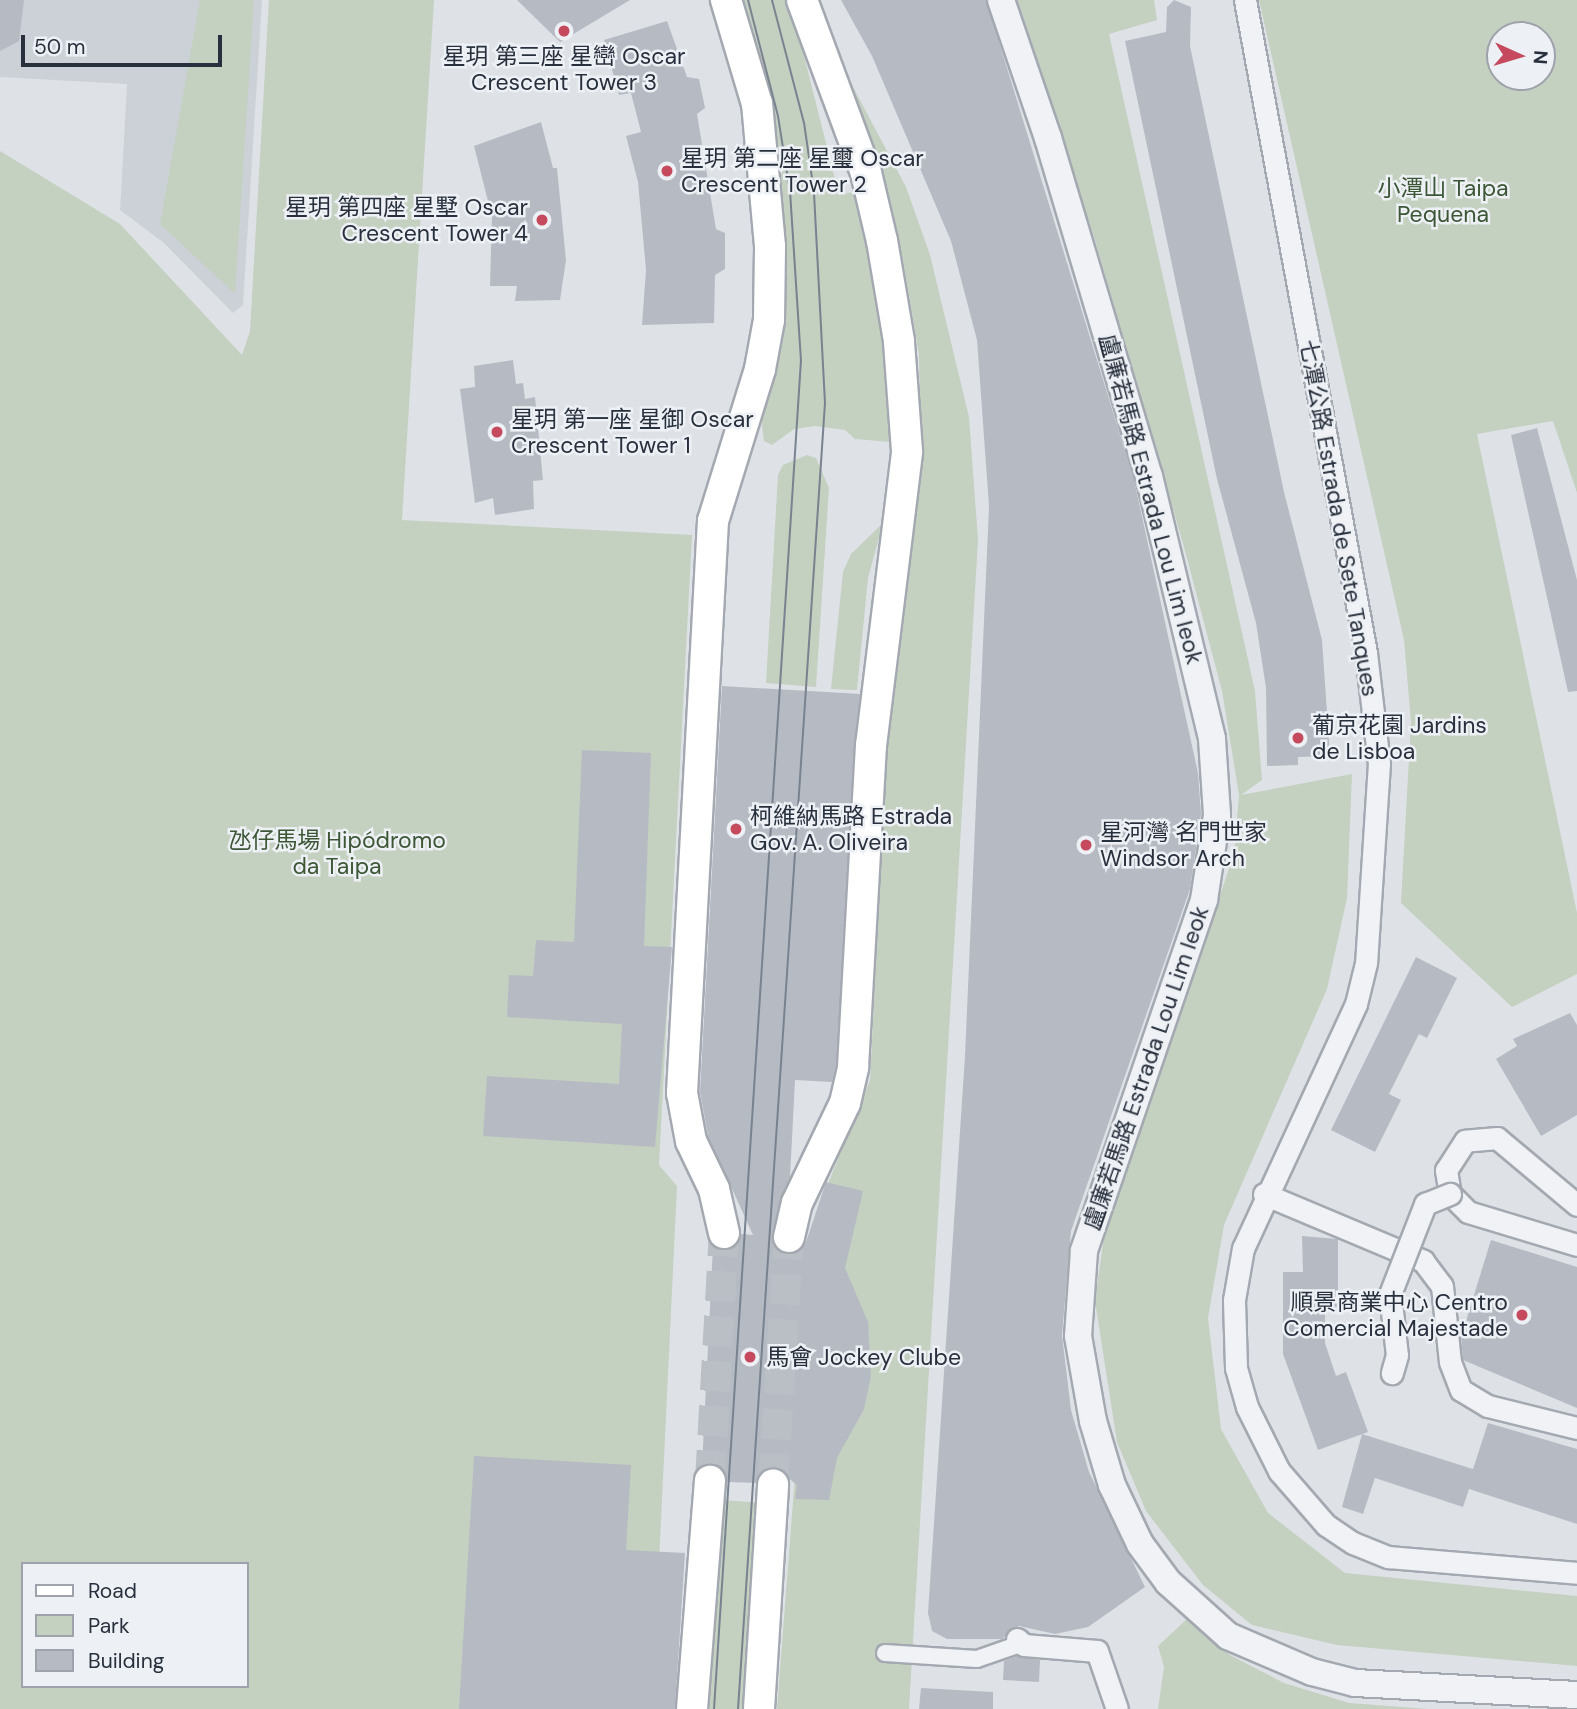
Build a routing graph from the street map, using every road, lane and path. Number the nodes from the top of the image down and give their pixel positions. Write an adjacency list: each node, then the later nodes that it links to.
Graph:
1 (726, 0): 8 (main road)
2 (802, 0): 9 (main road)
3 (1001, 0): 18 (street, 盧廉若馬路 Estrada Lou Lim Ieok)
4 (1245, 0): 5 (street, 七潭公路 Estrada de Sete Tanques)
5 (1264, 1194): 12 (street); 15 (street, 七潭公路 Estrada de Sete Tanques)
6 (1450, 1194): 7 (street); 10 (street); 11 (street, bridge)
7 (1577, 1205)
8 (724, 1233)
9 (789, 1237)
10 (1577, 1245)
11 (1392, 1373)
12 (1577, 1428)
13 (710, 1481): 19 (main road)
14 (773, 1484): 20 (main road)
15 (1577, 1573)
16 (1018, 1641): 17 (street); 21 (street)
17 (885, 1653)
18 (1577, 1695)
19 (692, 1709)
20 (759, 1709)
21 (1117, 1709)

